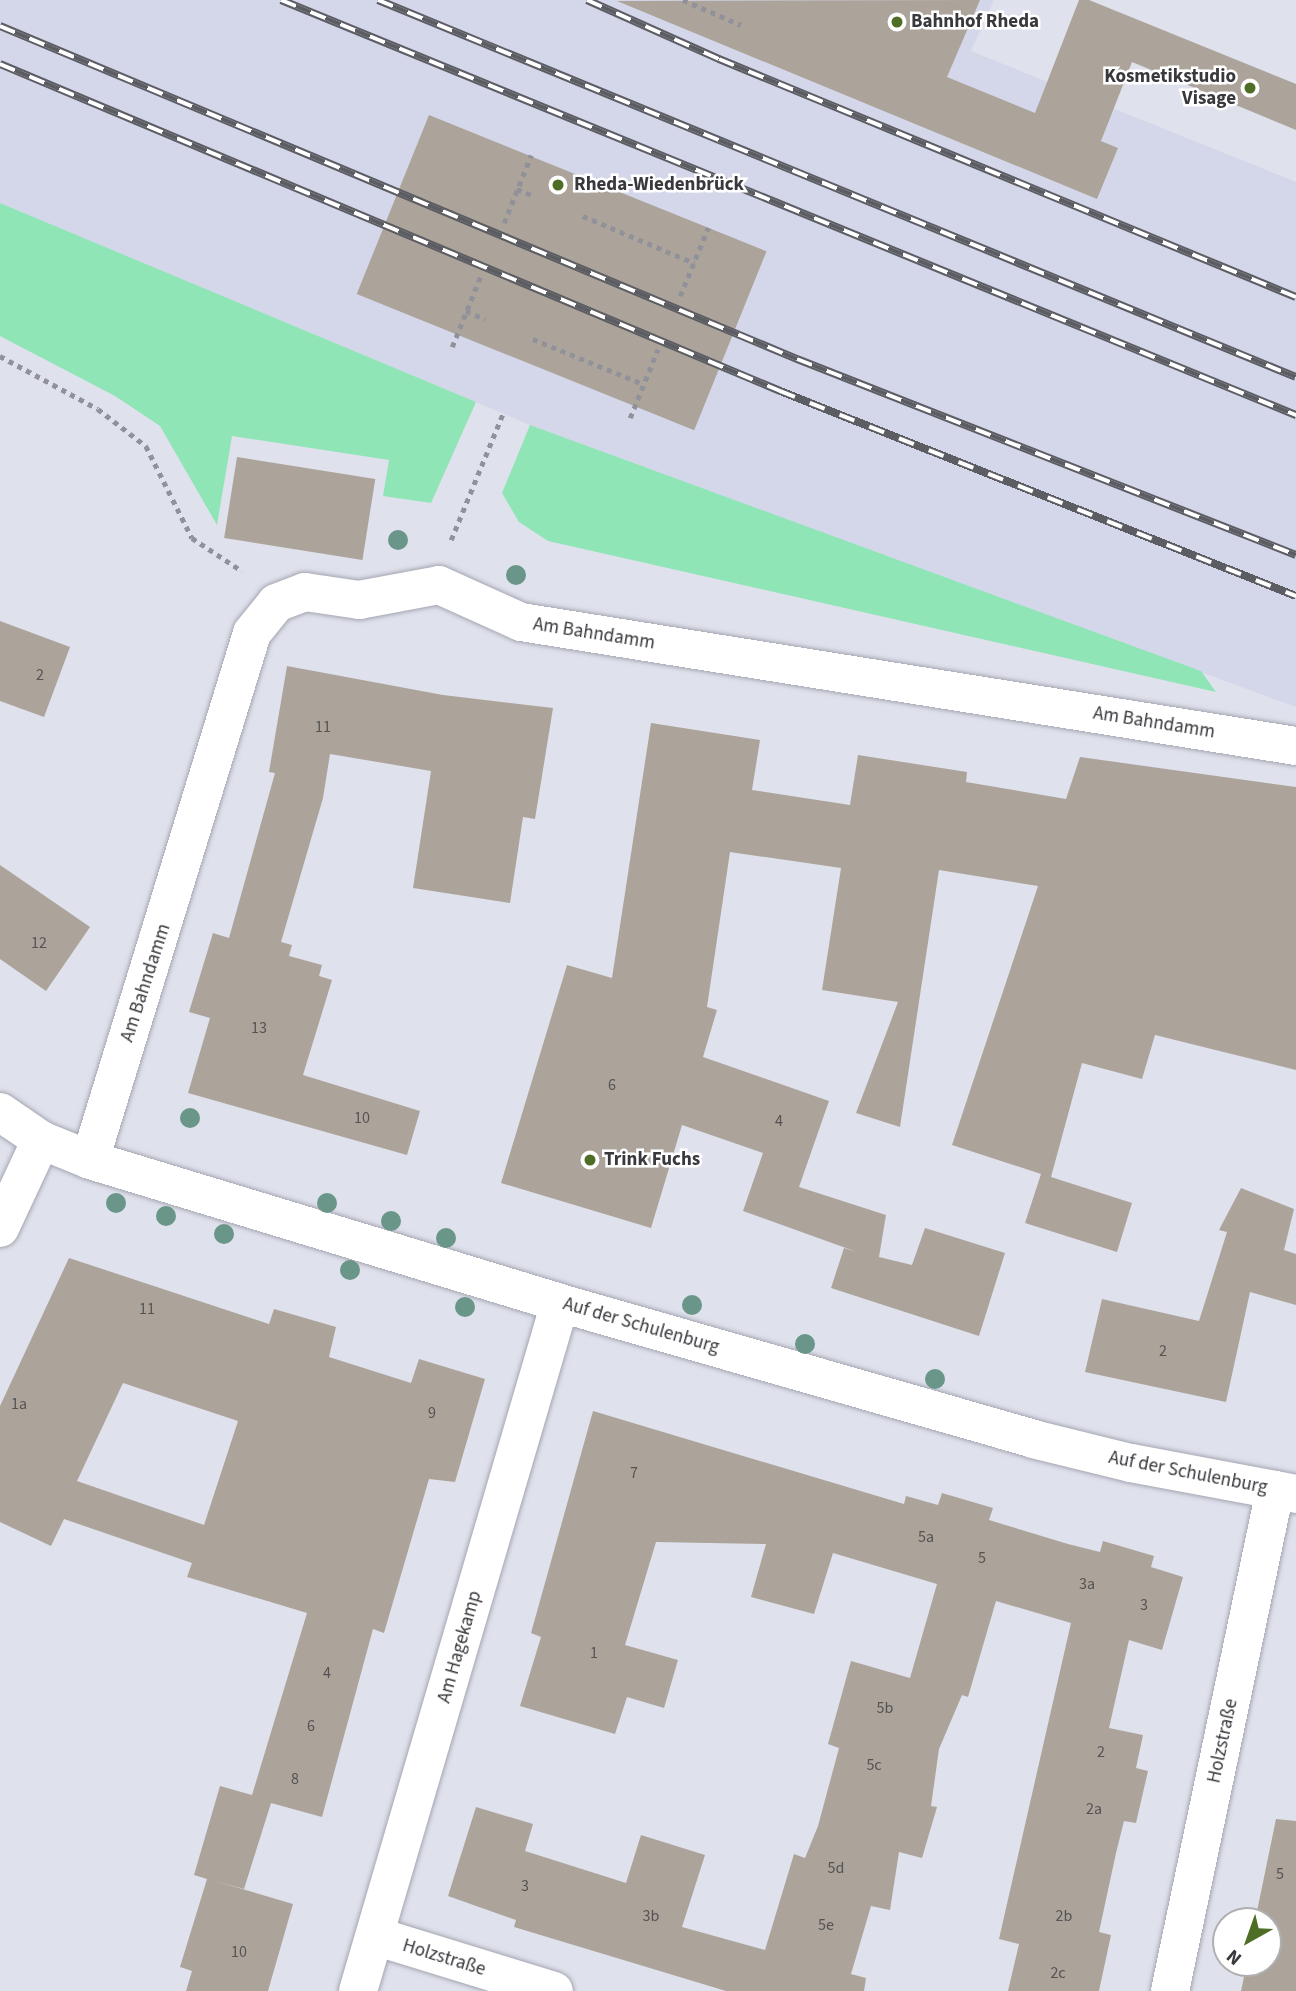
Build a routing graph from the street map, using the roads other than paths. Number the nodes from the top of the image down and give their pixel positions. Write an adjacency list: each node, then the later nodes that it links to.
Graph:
1 (1296, 746): 4 (street, Am Bahndamm)
2 (0, 1112): 3 (street, Auf der Schulenburg)
3 (41, 1140): 4 (street, Auf der Schulenburg); 5 (street)
4 (90, 1160): 6 (street, Auf der Schulenburg)
5 (0, 1228)
6 (560, 1303): 7 (street, Auf der Schulenburg); 8 (street, Am Hagekamp)
7 (1286, 1492): 11 (street, Holzstraße)
8 (375, 1936): 9 (street, Am Hagekamp); 10 (street, Holzstraße)
9 (358, 1991)
10 (554, 1991)
11 (1170, 1991)

